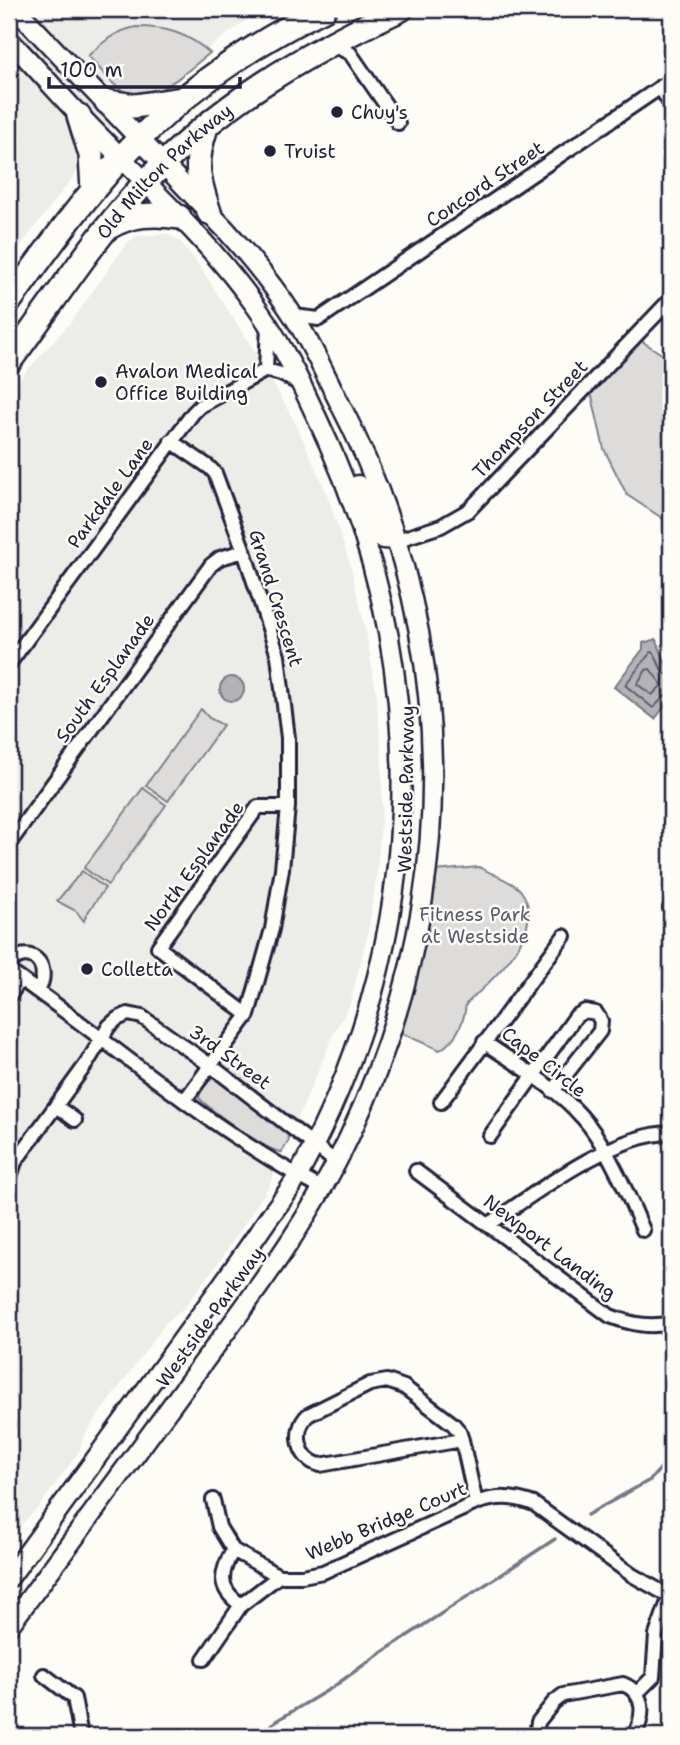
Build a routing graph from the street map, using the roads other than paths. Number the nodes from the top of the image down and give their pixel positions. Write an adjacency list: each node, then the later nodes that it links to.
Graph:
1 (16, 9): 8 (main road, Westside Parkway)
2 (324, 9): 7 (highway, Old Milton Parkway)
3 (401, 9): 5 (highway, Old Milton Parkway)
4 (9, 40): 10 (main road, Westside Parkway)
5 (340, 48): 11 (street); 12 (highway, Old Milton Parkway)
6 (666, 83): 9 (street); 24 (street, Concord Street)
7 (185, 98): 8 (highway); 13 (highway, Old Milton Parkway)
8 (107, 102): 13 (main road, Westside Parkway)
9 (671, 105)
10 (79, 116): 14 (main road, Westside Parkway); 17 (highway)
11 (398, 123)
12 (207, 125): 15 (highway, Old Milton Parkway); 18 (highway)
13 (141, 138): 14 (highway, Old Milton Parkway); 15 (main road, Westside Parkway)
14 (122, 157): 16 (main road, Westside Parkway); 17 (highway, Old Milton Parkway)
15 (164, 163): 16 (highway, Old Milton Parkway); 18 (main road, Westside Parkway)
16 (145, 182): 19 (main road, Westside Parkway); 20 (highway, Old Milton Parkway)
17 (93, 190): 22 (highway, Old Milton Parkway)
18 (209, 212): 23 (main road, Westside Parkway)
19 (179, 217): 20 (highway); 25 (main road, Westside Parkway)
20 (107, 229): 27 (highway, Old Milton Parkway)
21 (671, 299): 32 (street, Thompson Street)
22 (9, 302)
23 (293, 316): 24 (street); 26 (main road, Westside Parkway)
24 (319, 318): 26 (street)
25 (267, 323): 28 (street); 29 (main road, Westside Parkway)
26 (310, 344): 32 (main road, Westside Parkway)
27 (9, 362)
28 (266, 370): 29 (street); 31 (street, Parkdale Lane)
29 (302, 385): 30 (main road, Westside Parkway)
30 (324, 433): 32 (main road); 55 (main road, Westside Parkway)
31 (171, 441): 33 (street, Grand Crescent); 34 (street, Parkdale Lane)
32 (398, 540): 57 (main road, Westside Parkway)
33 (244, 551): 35 (street, Grand Crescent); 36 (street, South Esplanade)
34 (11, 655)
35 (288, 807): 43 (street, Grand Crescent); 43 (street, North Esplanade)
36 (9, 844)
37 (564, 936): 45 (street, Cape Circle)
38 (9, 965): 41 (street)
39 (9, 971): 40 (street)
40 (21, 979): 41 (street); 42 (street)
41 (38, 991): 44 (street)
42 (9, 996)
43 (248, 1015): 46 (street, Grand Crescent)
44 (100, 1039): 46 (street, 3rd Street); 49 (street); 51 (street, 3rd Street)
45 (484, 1042): 47 (street, Cape Circle); 50 (street)
46 (210, 1065): 49 (street, Grand Crescent); 55 (street, 3rd Street)
47 (533, 1077): 48 (street, Cape Circle); 48 (street); 54 (street)
48 (553, 1091): 56 (street, Cape Circle)
49 (184, 1101): 59 (street)
50 (442, 1102)
51 (56, 1105): 52 (street); 60 (street, 3rd Street)
52 (75, 1120)
53 (671, 1133): 56 (street)
54 (490, 1136)
55 (313, 1146): 57 (street, 3rd Street); 59 (main road, Westside Parkway)
56 (605, 1152): 62 (street); 63 (street, Cape Circle)
57 (336, 1162): 61 (main road, Westside Parkway)
58 (416, 1171): 62 (street, Newport Landing)
59 (298, 1176): 61 (street); 70 (main road, Westside Parkway)
60 (9, 1180)
61 (321, 1188): 73 (main road, Westside Parkway)
62 (488, 1225): 64 (street, Newport Landing)
63 (643, 1230)
64 (671, 1323)
65 (462, 1440): 65 (street); 67 (street)
66 (213, 1500): 68 (street)
67 (476, 1503): 69 (street, Webb Bridge Court); 71 (street, Webb Bridge Court)
68 (233, 1550): 69 (street); 72 (street)
69 (279, 1576): 72 (street)
70 (9, 1578)
71 (671, 1599): 76 (street)
72 (240, 1605): 74 (street)
73 (9, 1626)
74 (204, 1659)
75 (44, 1675): 77 (street)
76 (637, 1693): 78 (street); 79 (street)
77 (81, 1736)
78 (536, 1736)
79 (635, 1736)

